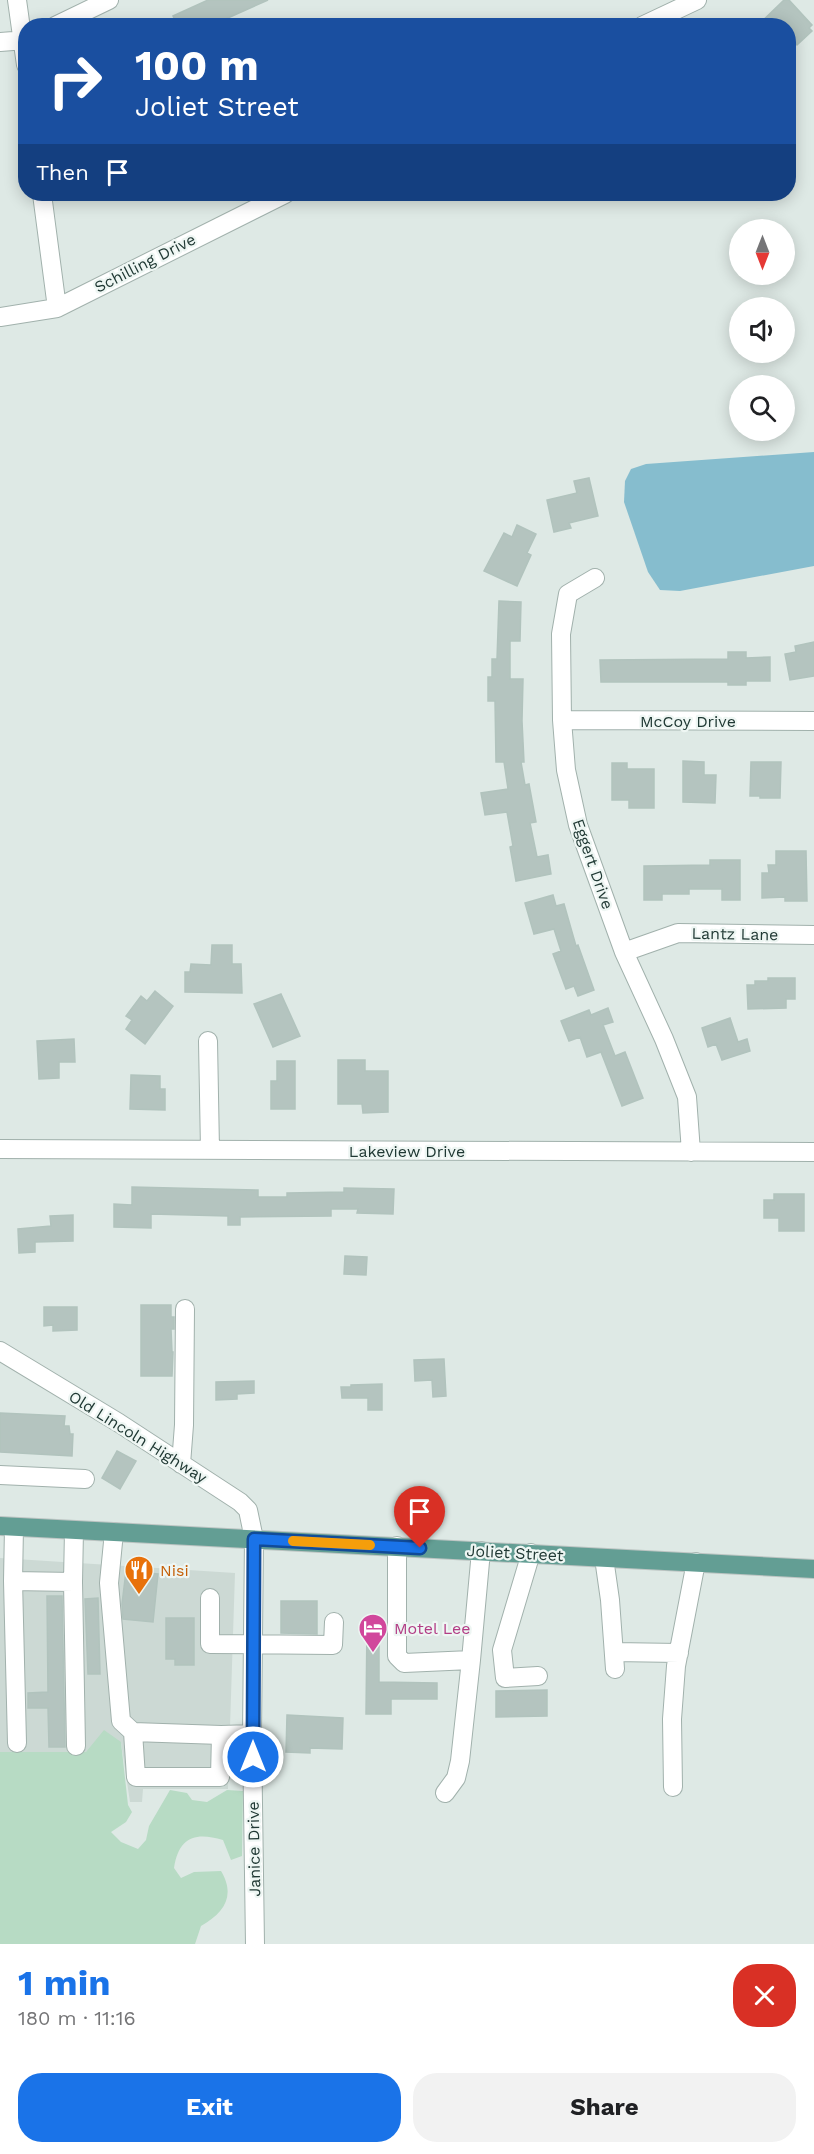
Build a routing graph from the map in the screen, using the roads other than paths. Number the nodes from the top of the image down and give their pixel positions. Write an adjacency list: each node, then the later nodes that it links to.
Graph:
1 (17, 0): 4 (street)
2 (109, 0): 5 (street)
3 (697, 0): 6 (street)
4 (20, 18)
5 (72, 18)
6 (659, 18)
7 (18, 40): 8 (street)
8 (0, 42)
9 (43, 201): 11 (street)
10 (271, 201): 11 (street, Schilling Drive)
11 (57, 308): 12 (street, Schilling Drive)
12 (0, 317)
13 (595, 578): 14 (street, Eggert Drive)
14 (562, 720): 15 (street, McCoy Drive); 17 (street, Eggert Drive)
15 (814, 721)
16 (814, 935): 17 (street, Lantz Lane)
17 (624, 952): 21 (street, Eggert Drive)
18 (208, 1041): 20 (street)
19 (0, 1149): 20 (street, Lakeview Drive)
20 (210, 1150): 21 (street, Lakeview Drive)
21 (691, 1152): 22 (street, Lakeview Drive)
22 (814, 1152)
23 (185, 1309): 25 (street)
24 (0, 1351): 25 (street, Old Lincoln Highway)
25 (181, 1464): 31 (street, Old Lincoln Highway)
26 (0, 1475): 27 (street)
27 (85, 1479)
28 (7, 1527): 29 (main road, Joliet Street); 39 (street)
29 (74, 1530): 30 (main road, Joliet Street); 38 (street)
30 (114, 1532): 31 (main road, Joliet Street); 46 (street)
31 (254, 1539): 32 (main road, Joliet Street); 42 (street, Janice Drive)
32 (397, 1546): 33 (main road, Joliet Street); 44 (street)
33 (482, 1551): 34 (main road, Joliet Street); 44 (street)
34 (531, 1553): 35 (main road, Joliet Street); 45 (street)
35 (604, 1557): 36 (main road, Joliet Street); 43 (street)
36 (696, 1562): 37 (main road, Joliet Street); 43 (street)
37 (814, 1569)
38 (74, 1582): 39 (street); 50 (street)
39 (9, 1591): 49 (street)
40 (210, 1598): 42 (street)
41 (334, 1622): 42 (street)
42 (253, 1644): 47 (street, Janice Drive)
43 (678, 1653): 51 (street)
44 (471, 1660): 52 (street)
45 (538, 1676)
46 (133, 1732): 48 (street); 48 (street)
47 (252, 1734): 48 (street); 53 (street, Janice Drive)
48 (221, 1736)
49 (17, 1743)
50 (76, 1746)
51 (673, 1787)
52 (445, 1794)
53 (255, 1944)

